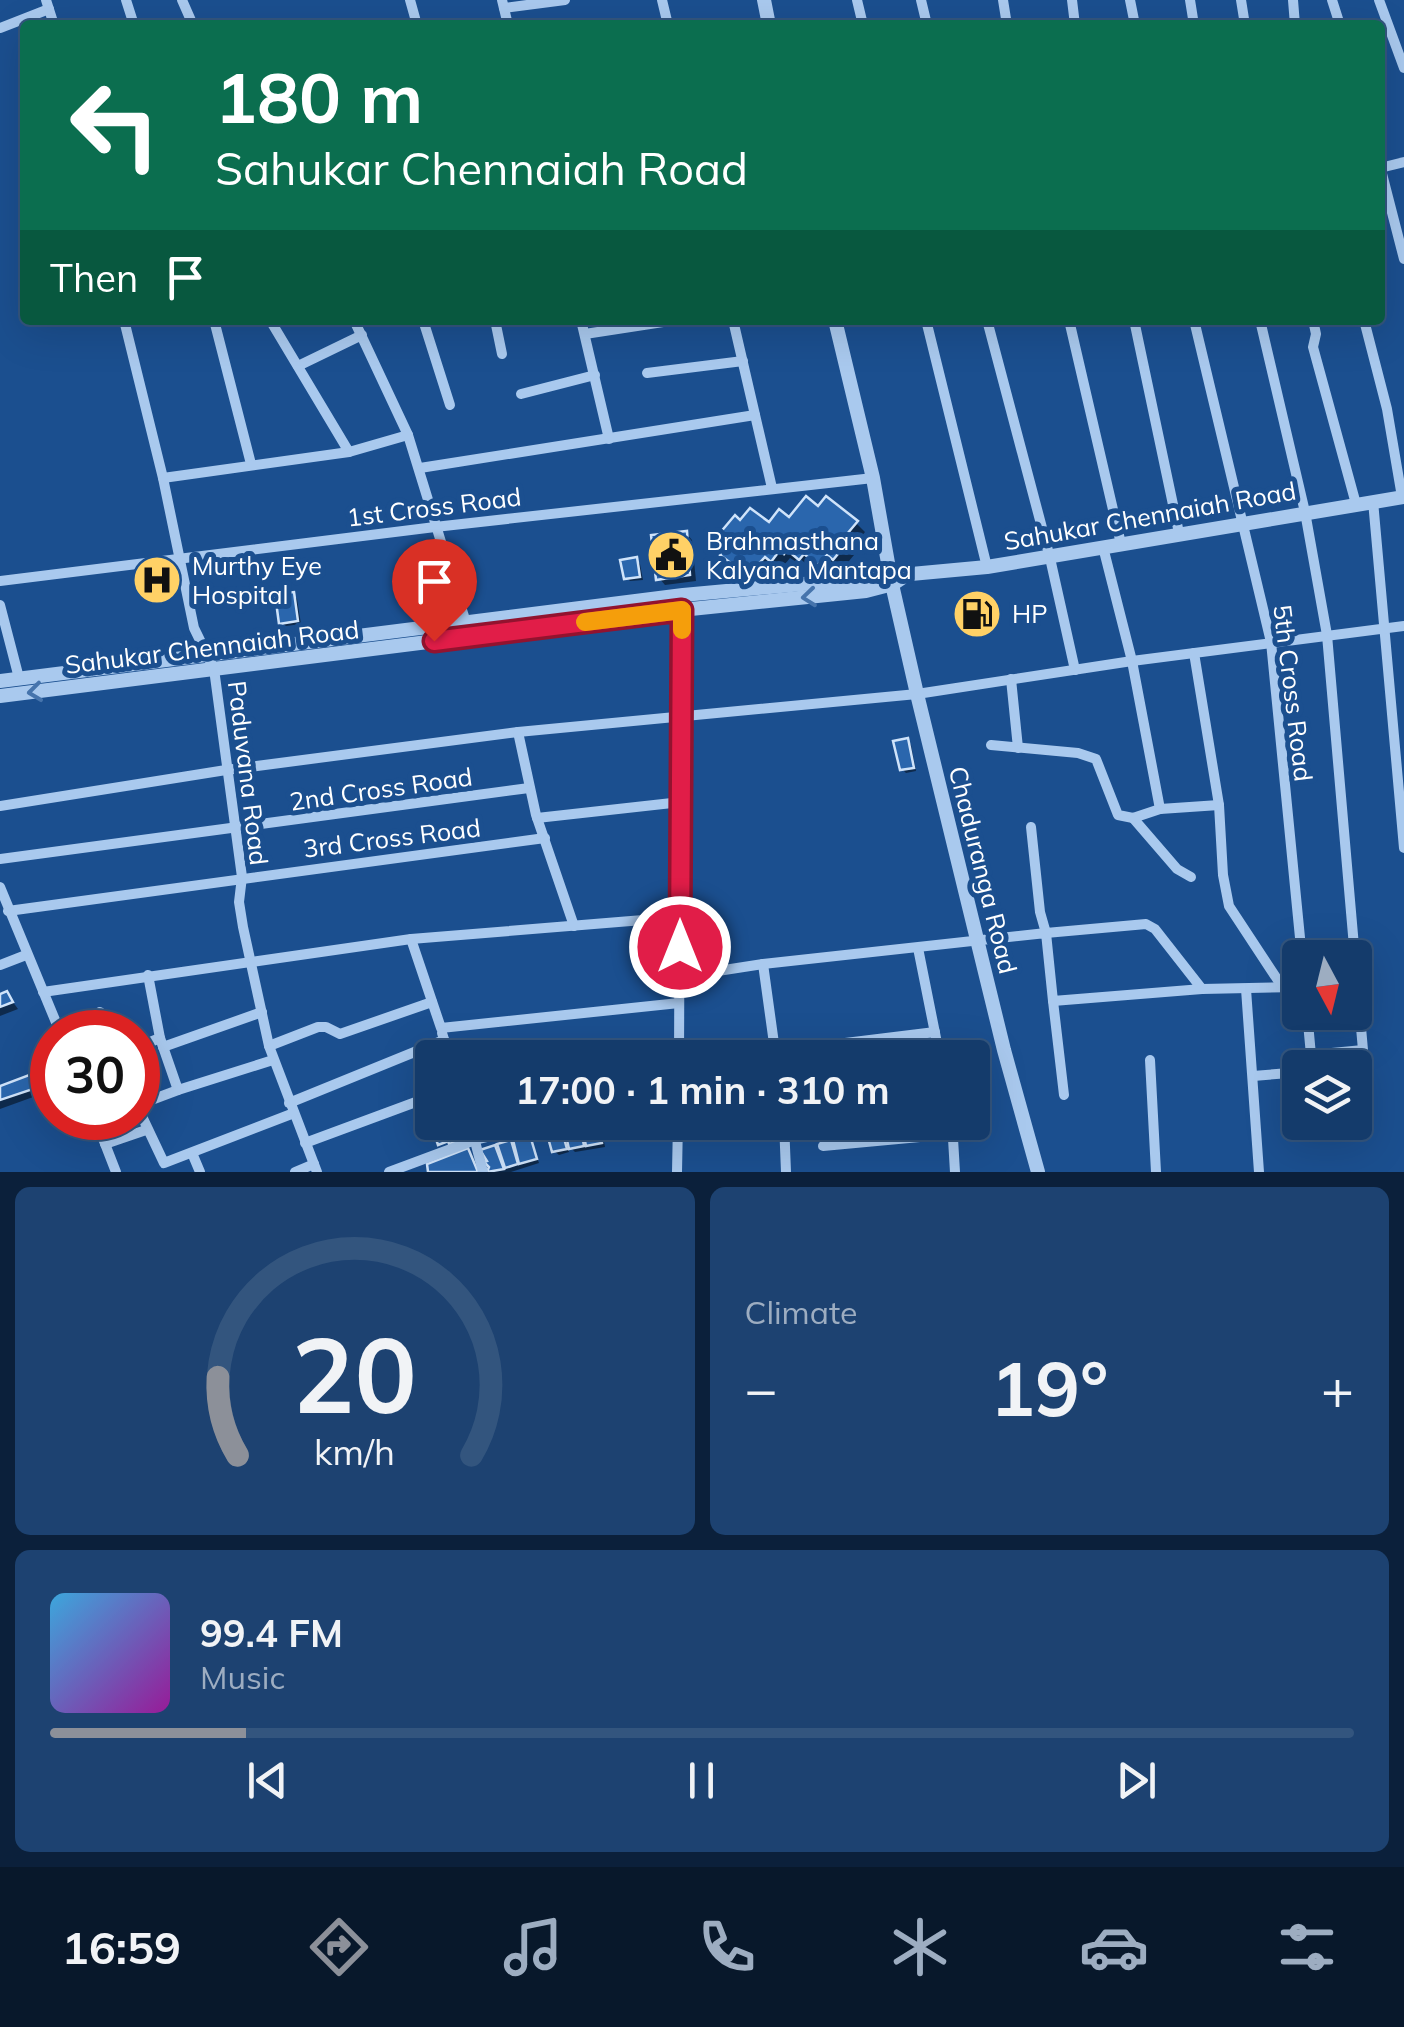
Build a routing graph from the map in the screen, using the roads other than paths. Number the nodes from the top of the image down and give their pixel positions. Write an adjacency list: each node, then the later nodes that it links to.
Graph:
1 (566, 0): 4 (street)
2 (1379, 0): 6 (street)
3 (48, 4): 5 (street)
4 (503, 4)
5 (0, 28)
6 (1404, 68)
7 (1385, 186): 8 (street)
8 (1404, 259)
9 (125, 325): 42 (street, Paduvana Road)
10 (215, 325): 40 (street)
11 (273, 325): 31 (street)
12 (357, 325): 28 (street)
13 (424, 325): 35 (street)
14 (497, 325): 29 (street)
15 (582, 325): 27 (street)
16 (644, 325): 27 (street)
17 (735, 325): 30 (street)
18 (836, 325): 43 (street, Chaduranga Road)
19 (927, 325): 56 (street)
20 (988, 325): 54 (street)
21 (1070, 325): 52 (street)
22 (1135, 325): 51 (street)
23 (1195, 325): 49 (street, 5th Cross Road)
24 (1261, 325): 48 (street)
25 (1314, 325): 47 (street)
26 (1365, 325): 45 (street)
27 (585, 334): 33 (street)
28 (362, 335): 31 (street); 37 (street)
29 (502, 354)
30 (743, 361): 32 (street); 36 (street)
31 (298, 366): 39 (street)
32 (647, 373)
33 (595, 375): 34 (street); 38 (street)
34 (520, 394)
35 (450, 405)
36 (756, 415): 38 (street); 44 (street)
37 (408, 435): 39 (street); 41 (street)
38 (609, 440): 41 (street)
39 (349, 452): 40 (street)
40 (251, 464): 42 (street)
41 (420, 468): 50 (street)
42 (163, 478): 55 (street, Paduvana Road)
43 (874, 478): 44 (street, 1st Cross Road); 57 (street, Chaduranga Road)
44 (772, 488): 50 (street, 1st Cross Road)
45 (1403, 497): 46 (street, Sahukar Chennaiah Road)
46 (1373, 501): 47 (street, Sahukar Chennaiah Road); 62 (street)
47 (1356, 504): 48 (street, Sahukar Chennaiah Road)
48 (1305, 512): 49 (street, Sahukar Chennaiah Road); 64 (street)
49 (1243, 522): 51 (street, Sahukar Chennaiah Road); 65 (street, 5th Cross Road)
50 (435, 526): 55 (street, 1st Cross Road); 63 (street)
51 (1179, 533): 52 (street, Sahukar Chennaiah Road)
52 (1121, 544): 53 (street, Sahukar Chennaiah Road)
53 (1103, 547): 54 (street, Sahukar Chennaiah Road); 67 (street)
54 (1050, 558): 56 (street, Sahukar Chennaiah Road); 69 (street)
55 (180, 560): 58 (street, 1st Cross Road); 68 (street, Paduvana Road)
56 (987, 567): 57 (street, Sahukar Chennaiah Road)
57 (895, 579): 60 (street, Sahukar Chennaiah Road, one-way to 60); 63 (street, Sahukar Chennaiah Road); 73 (street, Chaduranga Road)
58 (0, 581)
59 (0, 605): 70 (street)
60 (682, 610): 63 (street, Sahukar Chennaiah Road); 75 (street)
61 (1404, 626): 62 (street)
62 (1384, 628): 64 (street); 90 (street)
63 (468, 630): 68 (street, Sahukar Chennaiah Road)
64 (1328, 635): 65 (street); 101 (street)
65 (1271, 642): 66 (street); 100 (street, 5th Cross Road)
66 (1194, 652): 67 (street); 82 (street)
67 (1132, 661): 69 (street); 84 (street)
68 (211, 663): 70 (street, Sahukar Chennaiah Road); 74 (street, Sahukar Chennaiah Road, one-way to 74); 79 (street, Paduvana Road)
69 (1074, 670): 72 (street)
70 (19, 678): 71 (street, Sahukar Chennaiah Road)
71 (0, 680)
72 (1012, 680): 73 (street); 78 (street)
73 (917, 694): 75 (street); 102 (street, Chaduranga Road)
74 (0, 696)
75 (682, 716): 76 (street); 81 (street)
76 (518, 732): 79 (street); 80 (street)
77 (991, 746): 78 (street)
78 (1018, 748): 86 (street)
79 (226, 770): 83 (street); 88 (street, Paduvana Road)
80 (529, 788): 85 (street); 88 (street, 2nd Cross Road)
81 (681, 802): 85 (street); 96 (street)
82 (1219, 805): 84 (street); 110 (street)
83 (0, 806)
84 (1160, 808): 86 (street)
85 (537, 818): 89 (street)
86 (1133, 818): 93 (street)
87 (1030, 826): 98 (street)
88 (235, 830): 91 (street, 2nd Cross Road); 92 (street, Paduvana Road)
89 (544, 838): 92 (street, 3rd Cross Road); 97 (street)
90 (1404, 848)
91 (0, 859)
92 (242, 877): 95 (street, 3rd Cross Road); 105 (street, Paduvana Road)
93 (1191, 877)
94 (0, 887): 95 (street)
95 (8, 911): 104 (street)
96 (680, 916): 97 (street); 109 (street)
97 (574, 926): 99 (street)
98 (1046, 933): 102 (street); 113 (street); 115 (street)
99 (410, 939): 105 (street); 116 (street)
100 (1300, 940)
101 (1353, 940)
102 (978, 942): 103 (street); 161 (street, Chaduranga Road)
103 (918, 948): 106 (street); 122 (street)
104 (26, 955): 107 (street); 114 (street)
105 (252, 960): 108 (street); 119 (street, Paduvana Road)
106 (764, 964): 109 (street); 126 (street)
107 (0, 965)
108 (148, 975): 114 (street); 129 (street)
109 (680, 977): 117 (street)
110 (1282, 986)
111 (1246, 988): 112 (street); 113 (street); 134 (street)
112 (1282, 988)
113 (1202, 989): 115 (street)
114 (44, 992): 118 (street)
115 (1053, 1001): 136 (street)
116 (432, 1002): 123 (street); 130 (street)
117 (679, 1004): 123 (street); 125 (street)
118 (51, 1010)
119 (262, 1012): 129 (street); 130 (street, Paduvana Road)
120 (1309, 1030): 121 (street)
121 (1360, 1030)
122 (934, 1032): 127 (street); 128 (street)
123 (442, 1034): 124 (street); 139 (street)
124 (444, 1040)
125 (679, 1040)
126 (774, 1040)
127 (869, 1040)
128 (936, 1040)
129 (161, 1043): 135 (street)
130 (268, 1046): 131 (street, Paduvana Road)
131 (273, 1060): 135 (street); 139 (street, Paduvana Road)
132 (1150, 1060): 162 (street)
133 (1282, 1074): 134 (street)
134 (1252, 1076): 163 (street)
135 (178, 1090): 137 (street)
136 (1064, 1095)
137 (160, 1097)
138 (415, 1102): 148 (street)
139 (291, 1108): 148 (street, Paduvana Road); 151 (street)
140 (103, 1140): 149 (street)
141 (117, 1140): 149 (street)
142 (151, 1140): 151 (street)
143 (475, 1140): 156 (street); 157 (street)
144 (678, 1140): 158 (street)
145 (785, 1140): 159 (street)
146 (865, 1140): 150 (street)
147 (953, 1140): 160 (street)
148 (305, 1143): 152 (street, Paduvana Road)
149 (105, 1144): 153 (street)
150 (822, 1146)
151 (192, 1153): 154 (street)
152 (316, 1168): 155 (street)
153 (116, 1172)
154 (200, 1172)
155 (296, 1172)
156 (389, 1172)
157 (483, 1172)
158 (677, 1172)
159 (786, 1172)
160 (955, 1172)
161 (1038, 1172)
162 (1156, 1172)
163 (1259, 1172)

